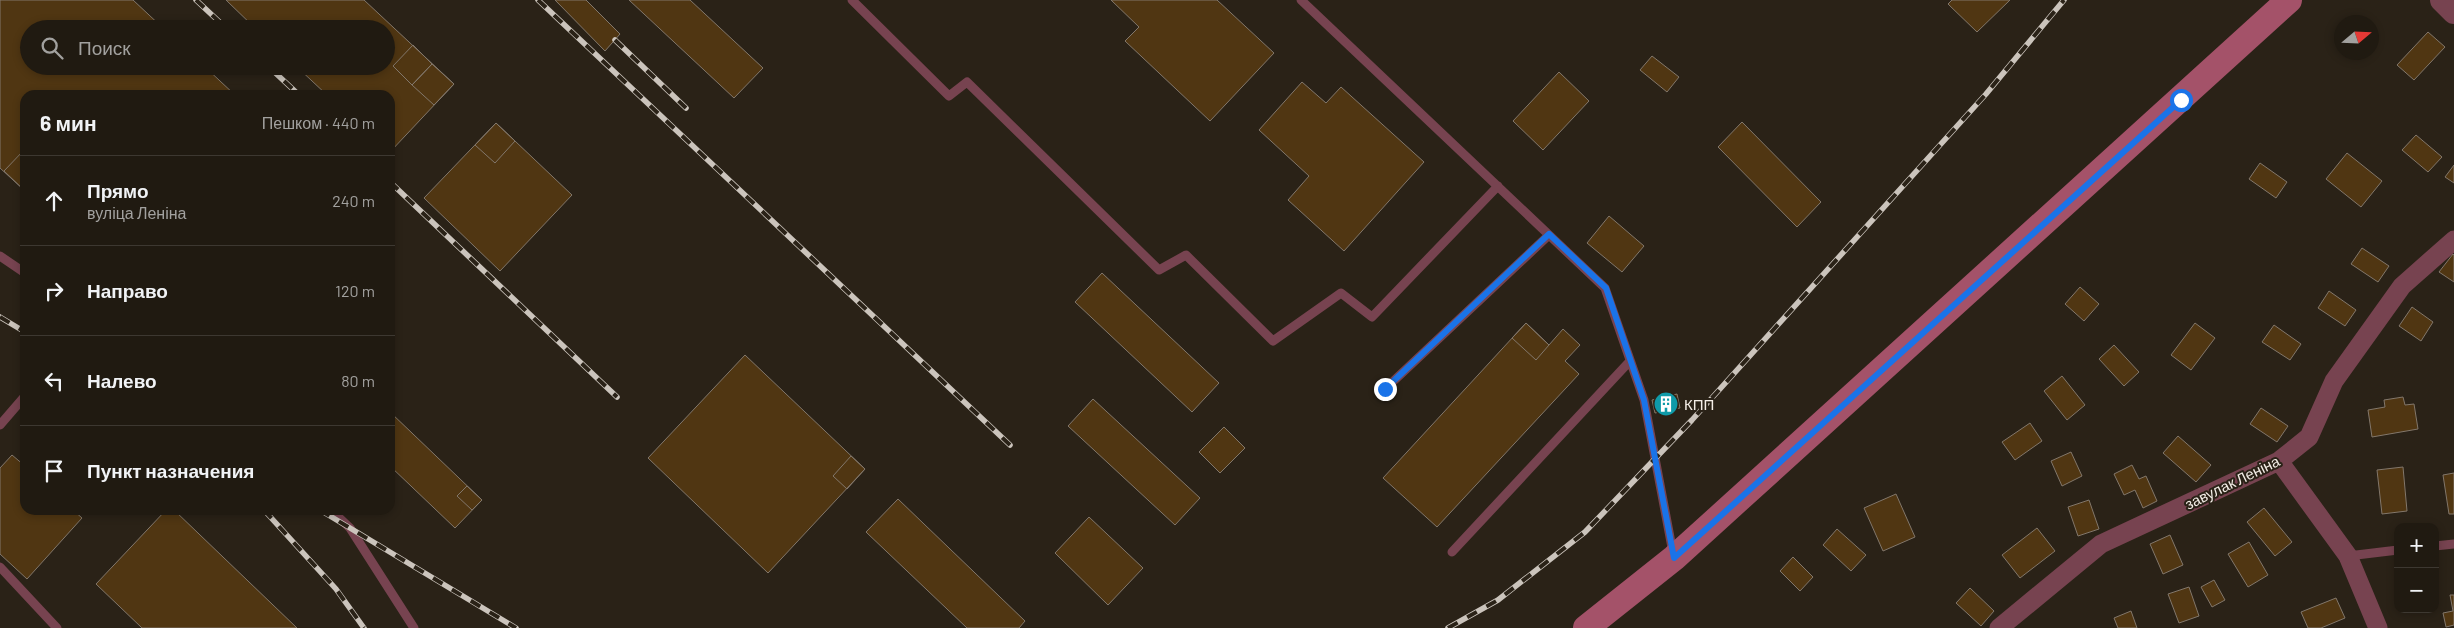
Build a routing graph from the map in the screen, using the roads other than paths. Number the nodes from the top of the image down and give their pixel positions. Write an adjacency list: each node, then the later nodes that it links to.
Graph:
1 (852, 0): 6 (lane)
2 (1300, 0): 6 (lane)
3 (2289, 0): 22 (main road)
4 (2442, 0): 5 (street)
5 (2454, 12)
6 (1498, 186): 7 (lane)
7 (1549, 234): 11 (lane); 12 (lane)
8 (2454, 240): 15 (street, завулак Леніна)
9 (0, 256): 10 (lane)
10 (20, 270)
11 (1630, 360): 20 (lane); 22 (lane)
12 (1385, 389)
13 (20, 402): 14 (lane)
14 (0, 425)
15 (2279, 461): 21 (street); 27 (street, завулак Леніна)
16 (336, 515): 25 (lane)
17 (2454, 544): 18 (lane)
18 (2439, 546)
19 (2394, 550): 21 (lane)
20 (1452, 552)
21 (2348, 556): 28 (street)
22 (1674, 558): 26 (main road)
23 (0, 567): 24 (lane)
24 (57, 628)
25 (414, 628)
26 (1586, 628)
27 (1999, 628)
28 (2378, 628)

